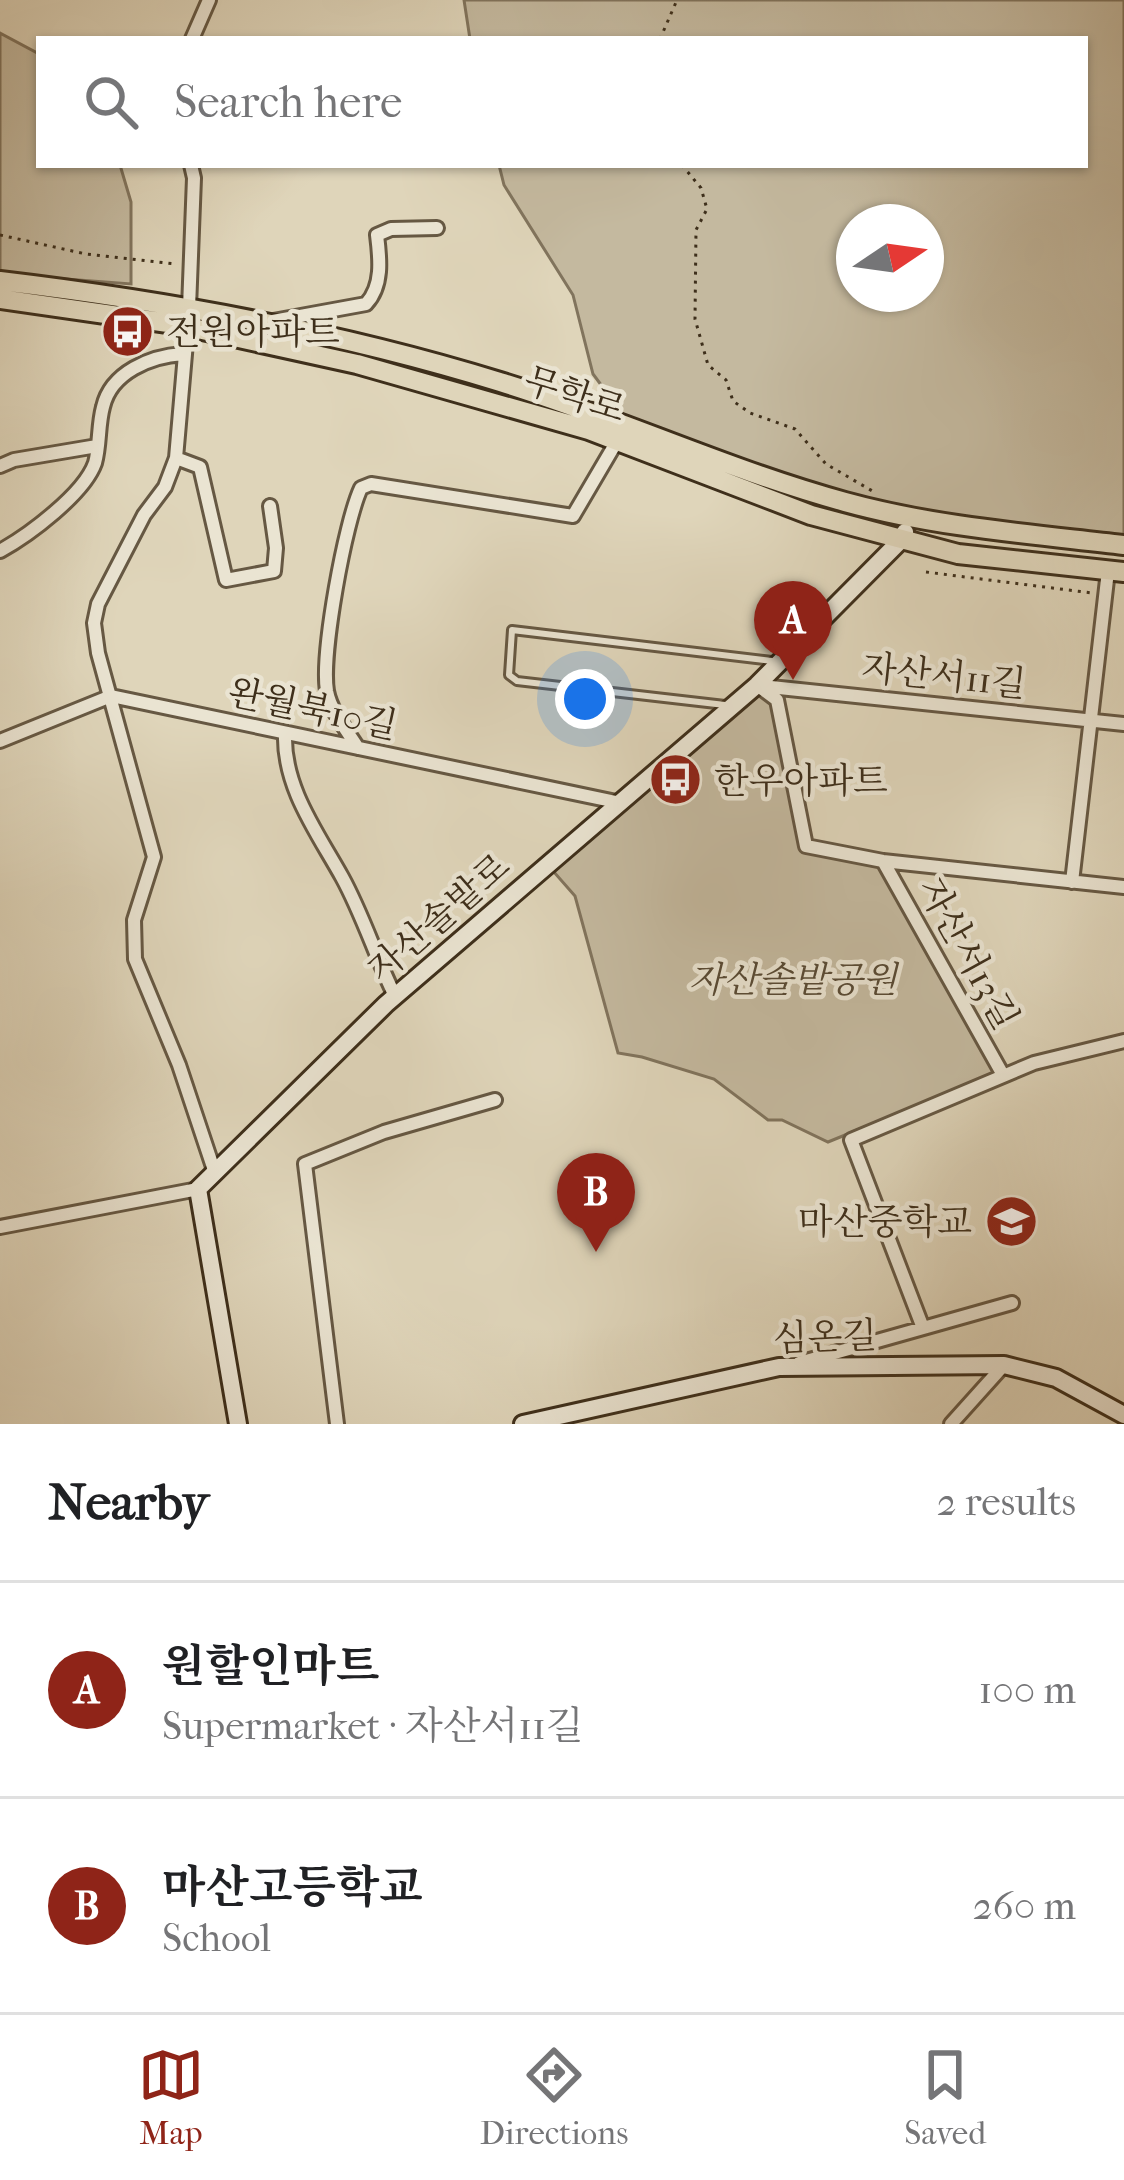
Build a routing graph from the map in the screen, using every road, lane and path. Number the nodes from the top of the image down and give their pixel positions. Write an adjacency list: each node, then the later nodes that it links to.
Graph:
1 (209, 0): 3 (street)
2 (677, 0): 4 (path)
3 (193, 36)
4 (661, 36)
5 (192, 168): 9 (street)
6 (684, 168): 19 (path)
7 (436, 228): 13 (street)
8 (0, 236): 9 (path)
9 (190, 265): 12 (street)
10 (0, 280): 12 (main road, 무학로)
11 (0, 299): 12 (main road, 무학로)
12 (188, 317): 13 (main road, 무학로); 14 (street); 15 (main road, 무학로)
13 (260, 323): 21 (main road, 무학로)
14 (183, 354): 16 (street); 17 (street)
15 (617, 441): 22 (main road, 무학로); 36 (street)
16 (98, 446): 18 (street); 24 (street)
17 (176, 458): 20 (street); 30 (street)
18 (0, 466)
19 (881, 496)
20 (270, 506)
21 (910, 518): 22 (main road); 23 (main road, 무학로)
22 (902, 539): 25 (main road, 무학로); 28 (main road, 자산솔밭로)
23 (1124, 545)
24 (0, 551)
25 (1116, 571): 27 (street)
26 (926, 572): 27 (path)
27 (1106, 595): 32 (street)
28 (780, 662): 29 (main road, 자산솔밭로); 31 (lane)
29 (758, 685): 31 (main road, 자산솔밭로); 32 (street, 자산서11길); 38 (street, 자산서13길)
30 (111, 696): 34 (street, 완월북10길); 35 (street); 45 (street)
31 (734, 706): 37 (main road, 자산솔밭로)
32 (1090, 721): 33 (street, 자산서11길); 39 (street)
33 (1124, 724)
34 (286, 733): 36 (street, 완월북10길); 41 (street)
35 (0, 741)
36 (358, 748): 37 (street, 완월북10길)
37 (621, 803): 41 (main road, 자산솔밭로)
38 (883, 861): 39 (street, 자산서13길); 43 (street, 자산서13길)
39 (1072, 882): 40 (street, 자산서13길)
40 (1124, 887)
41 (395, 996): 45 (main road, 자산솔밭로)
42 (1124, 1041): 43 (street, 자산서13길)
43 (1004, 1075): 49 (street, 자산서13길)
44 (495, 1100): 54 (street)
45 (215, 1173): 46 (main road, 자산솔밭로)
46 (198, 1189): 47 (street); 53 (main road)
47 (0, 1226)
48 (1012, 1303): 49 (street)
49 (923, 1328): 51 (street)
50 (1004, 1365): 51 (main road, 심온길); 52 (main road, 심온길); 56 (street)
51 (784, 1367): 55 (main road, 심온길)
52 (1124, 1415)
53 (238, 1424)
54 (337, 1424)
55 (523, 1424)
56 (951, 1424)

